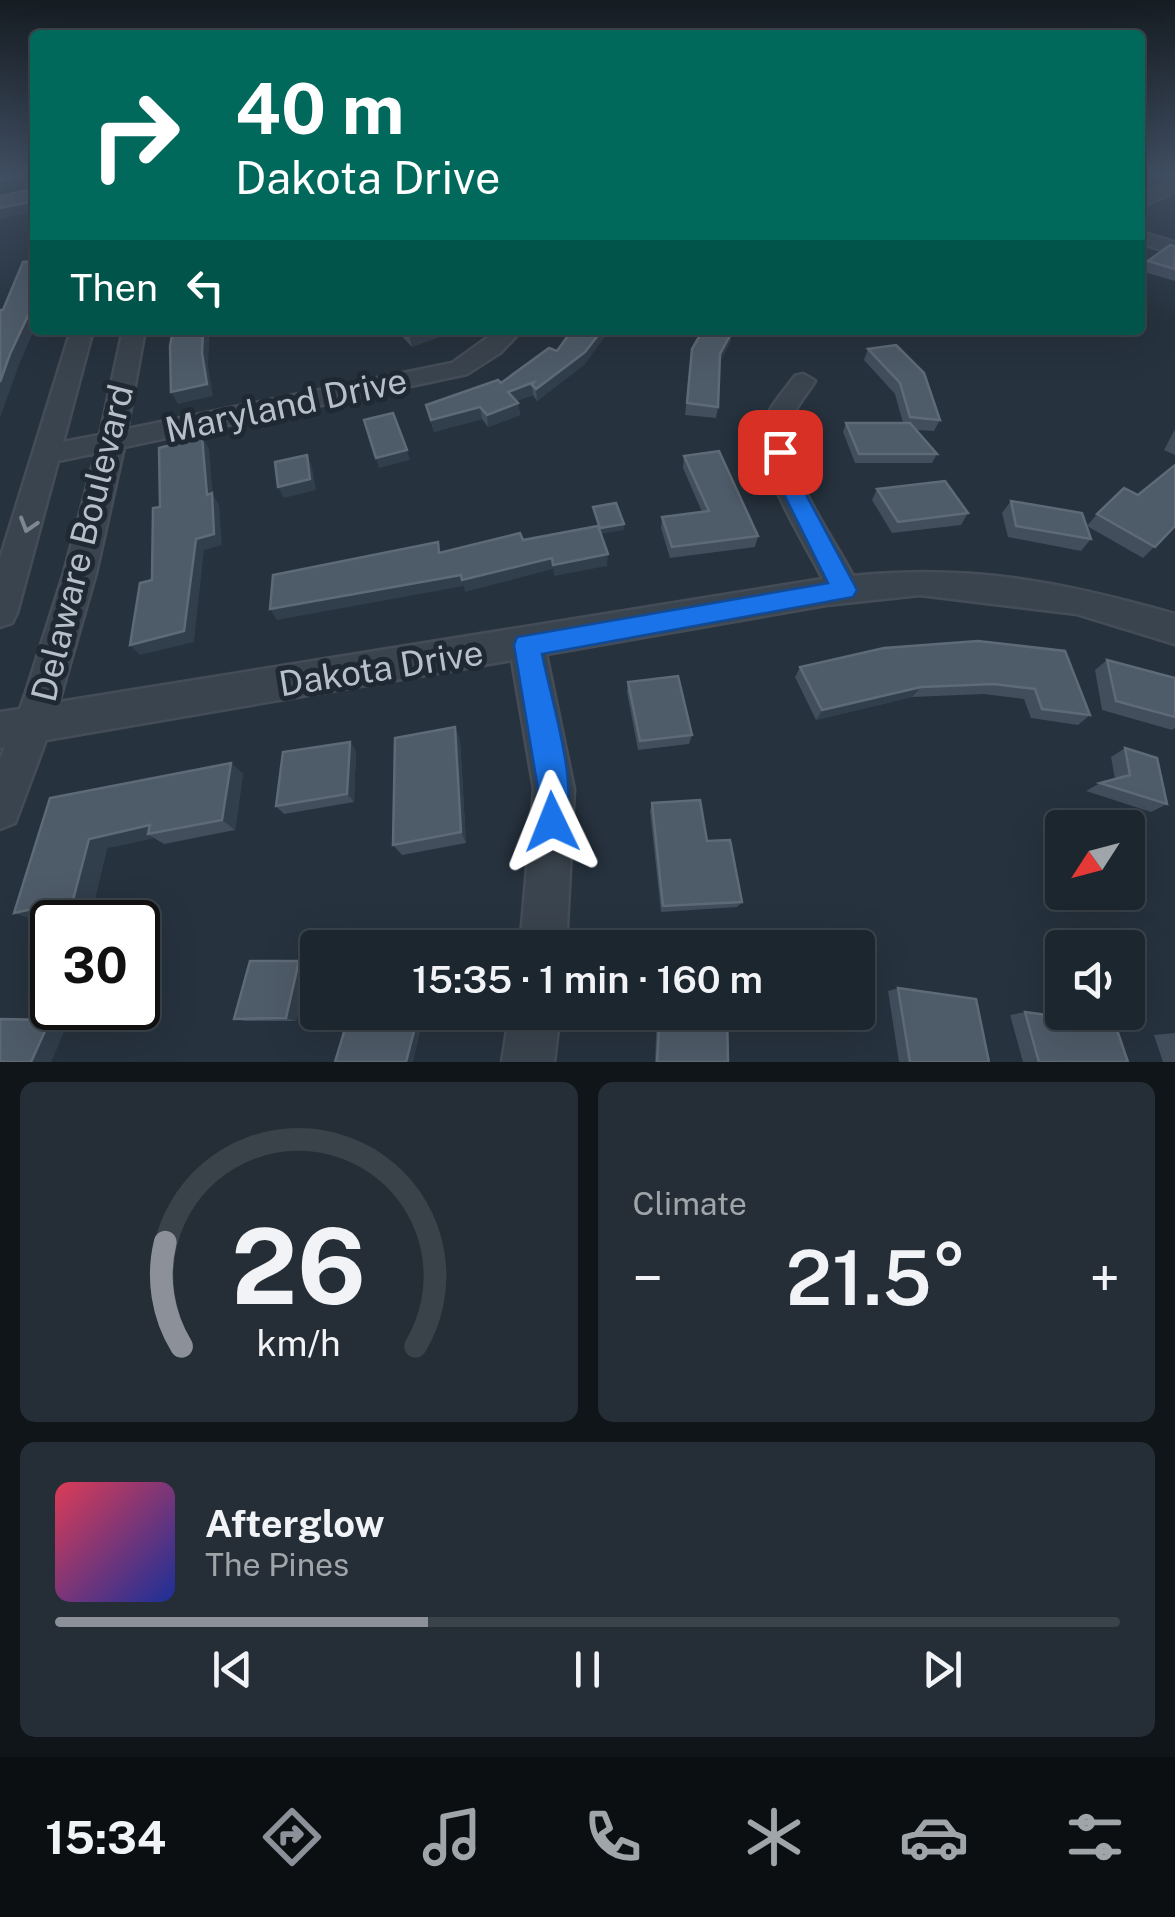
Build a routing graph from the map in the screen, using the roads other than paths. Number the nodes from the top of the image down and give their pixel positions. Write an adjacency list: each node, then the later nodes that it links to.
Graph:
1 (1145, 239): 2 (street)
2 (1175, 248)
3 (81, 335): 8 (street, Delaware Boulevard)
4 (133, 335): 7 (street, Delaware Boulevard)
5 (506, 335): 7 (street, Maryland Drive)
6 (803, 381): 9 (street)
7 (114, 440): 8 (street, Maryland Drive); 13 (street, Delaware Boulevard)
8 (48, 454): 10 (street, Delaware Boulevard, one-way to 10)
9 (844, 590): 11 (street, Dakota Drive); 12 (street, Dakota Drive)
10 (0, 613)
11 (1175, 629)
12 (527, 645): 13 (street, Dakota Drive); 16 (street)
13 (36, 724): 14 (street, Dakota Drive); 15 (street, Delaware Boulevard)
14 (0, 730)
15 (0, 808)
16 (544, 930)
17 (532, 1030): 18 (street)
18 (528, 1062)

